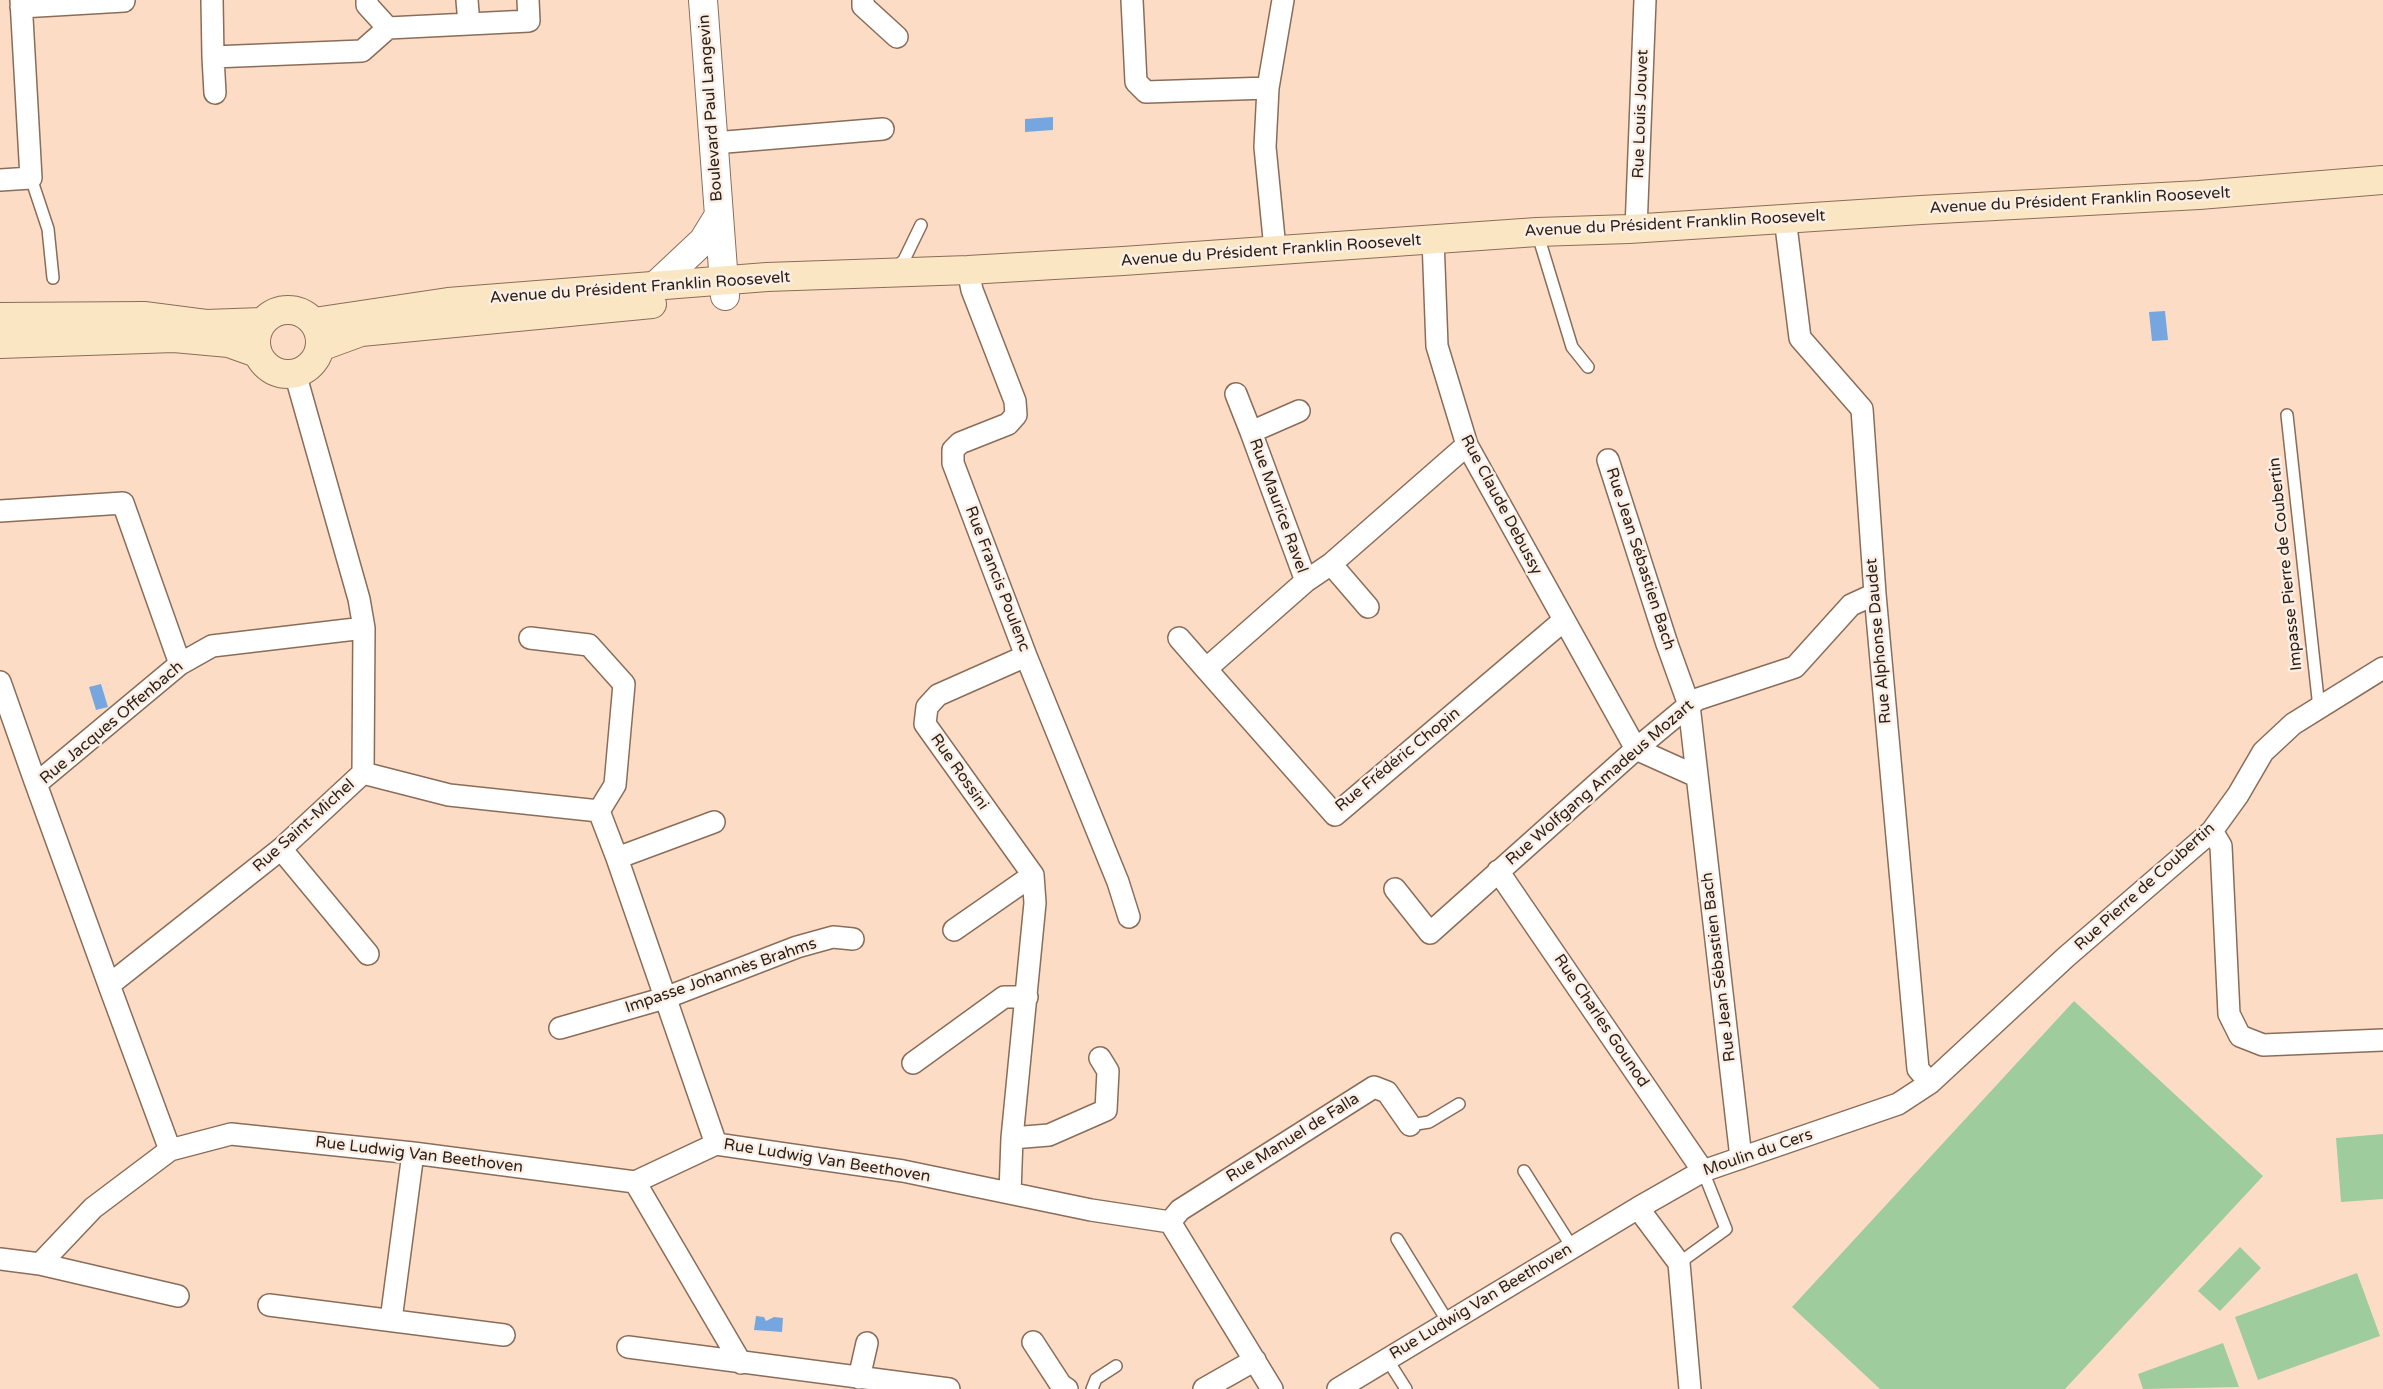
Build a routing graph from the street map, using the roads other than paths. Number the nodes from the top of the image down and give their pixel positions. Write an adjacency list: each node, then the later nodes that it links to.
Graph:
1 (212, 0): 15 (street)
2 (367, 0): 13 (street)
3 (467, 0): 12 (street)
4 (528, 0): 12 (street)
5 (703, 0): 19 (street, Boulevard Paul Langevin)
6 (863, 0): 14 (street)
7 (1132, 0): 16 (street)
8 (1283, 0): 16 (street)
9 (1645, 0): 26 (street, Rue Louis Jouvet)
10 (124, 1): 11 (street)
11 (21, 4): 20 (street)
12 (469, 24): 13 (street)
13 (388, 28): 15 (street)
14 (897, 37)
15 (213, 57): 17 (street)
16 (1268, 88): 29 (street)
17 (215, 93)
18 (883, 129): 19 (street)
19 (714, 143): 23 (street, Boulevard Paul Langevin)
20 (31, 178): 21 (street); 32 (lane)
21 (0, 180)
22 (2383, 180): 24 (main road, Avenue du Président Franklin Roosevelt)
23 (719, 215): 33 (street, Boulevard Paul Langevin); 34 (street, Boulevard Paul Langevin)
24 (1785, 218): 26 (main road, Avenue du Président Franklin Roosevelt); 51 (street, Rue Alphonse Daudet)
25 (921, 226): 31 (lane)
26 (1636, 229): 27 (main road, Avenue du Président Franklin Roosevelt)
27 (1537, 232): 28 (main road, Avenue du Président Franklin Roosevelt); 40 (lane)
28 (1433, 239): 29 (main road, Avenue du Président Franklin Roosevelt); 46 (street, Rue Claude Debussy)
29 (1275, 249): 30 (main road, Avenue du Président Franklin Roosevelt)
30 (968, 270): 31 (main road, Avenue du Président Franklin Roosevelt); 34 (main road, Avenue du Président Franklin Roosevelt); 57 (street, Rue Francis Poulenc)
31 (891, 273): 34 (main road, Avenue du Président Franklin Roosevelt)
32 (52, 278)
33 (654, 286): 34 (main road, Avenue du Président Franklin Roosevelt); 37 (main road, Avenue du Président Franklin Roosevelt)
34 (725, 289): 37 (main road, Avenue du Président Franklin Roosevelt)
35 (0, 317): 36 (main road)
36 (262, 322): 37 (main road); 39 (main road)
37 (317, 334): 41 (main road)
38 (0, 344): 39 (main road)
39 (257, 353): 41 (main road)
40 (1588, 367)
41 (295, 374): 54 (street, Rue Saint-Michel)
42 (1236, 394): 45 (street, Rue Maurice Ravel)
43 (1299, 411): 45 (street, Rue Maurice Ravel)
44 (2286, 416): 63 (lane, Impasse Pierre de Coubertin)
45 (1251, 432): 50 (street, Rue Maurice Ravel)
46 (1467, 445): 49 (street); 53 (street, Rue Claude Debussy)
47 (1608, 460): 62 (street, Rue Jean Sébastien Bach)
48 (0, 511): 58 (street)
49 (1331, 564): 50 (street); 52 (street)
50 (1306, 581): 60 (street)
51 (1874, 594): 62 (street, Rue Wolfgang Amadeus Mozart); 87 (street, Rue Alphonse Daudet)
52 (1368, 607)
53 (1564, 621): 60 (street, Rue Frédéric Chopin); 64 (street, Rue Claude Debussy)
54 (364, 628): 58 (street, Rue Jacques Offenbach); 65 (street, Rue Saint-Michel)
55 (530, 638): 68 (street)
56 (1179, 638): 60 (street, Rue Frédéric Chopin)
57 (1026, 656): 74 (street, Rue Rossini); 76 (street, Rue Francis Poulenc)
58 (180, 664): 67 (street, Rue Jacques Offenbach)
59 (2383, 668): 63 (street, Rue Pierre de Coubertin)
60 (1206, 669)
61 (0, 682): 67 (street)
62 (1689, 705): 64 (street, Rue Wolfgang Amadeus Mozart); 66 (street, Rue Jean Sébastien Bach)
63 (2318, 708): 70 (street, Rue Pierre de Coubertin)
64 (1636, 749): 66 (street); 73 (street, Rue Wolfgang Amadeus Mozart)
65 (363, 773): 68 (street); 71 (street, Rue Saint-Michel)
66 (1696, 776): 95 (street, Rue Jean Sébastien Bach)
67 (36, 784): 80 (street, Rue Jacques Offenbach)
68 (599, 811): 72 (street)
69 (714, 822): 72 (street)
70 (2212, 830): 84 (street); 87 (street, Rue Pierre de Coubertin)
71 (281, 850): 79 (street); 80 (street, Rue Saint-Michel)
72 (617, 858): 82 (street)
73 (1498, 870): 75 (street, Rue Wolfgang Amadeus Mozart); 97 (street, Rue Charles Gounod)
74 (1033, 876): 77 (street); 81 (street)
75 (1395, 890)
76 (1130, 917)
77 (954, 930)
78 (853, 939): 82 (street, Impasse Johannès Brahms)
79 (368, 954)
80 (109, 985): 93 (street)
81 (1027, 997): 86 (street); 91 (street)
82 (665, 998): 83 (street, Impasse Johannès Brahms); 92 (street)
83 (560, 1028)
84 (2383, 1040)
85 (1100, 1058): 91 (street)
86 (913, 1063)
87 (1930, 1083): 89 (street, Rue Pierre de Coubertin)
88 (1458, 1104): 90 (lane)
89 (1898, 1104): 95 (street, Moulin du Cers)
90 (1410, 1125): 101 (street, Rue Manuel de Falla)
91 (1012, 1138): 99 (street)
92 (716, 1144): 98 (street, Rue Ludwig Van Beethoven); 99 (street, Rue Ludwig Van Beethoven)
93 (170, 1150): 94 (street, Rue Ludwig Van Beethoven); 106 (street, Rue Ludwig Van Beethoven)
94 (412, 1153): 98 (street, Rue Ludwig Van Beethoven); 109 (street)
95 (1741, 1158): 97 (street, Moulin du Cers)
96 (1524, 1171): 103 (lane)
97 (1703, 1171): 100 (street, Moulin du Cers); 105 (lane)
98 (635, 1182): 117 (street)
99 (1010, 1193): 101 (street, Rue Ludwig Van Beethoven)
100 (1631, 1212): 103 (street, Rue Ludwig Van Beethoven); 105 (street)
101 (1170, 1222): 116 (street)
102 (1397, 1239): 110 (lane)
103 (1572, 1247): 110 (street, Rue Ludwig Van Beethoven)
104 (0, 1259): 106 (street)
105 (1679, 1263): 127 (street)
106 (40, 1264): 107 (street)
107 (178, 1296)
108 (270, 1305): 109 (street)
109 (391, 1320): 111 (street)
110 (1448, 1322): 115 (street, Rue Ludwig Van Beethoven)
111 (504, 1335)
112 (1033, 1342): 121 (street)
113 (867, 1343): 119 (street)
114 (628, 1347): 117 (street)
115 (1387, 1359): 125 (street, Rue Ludwig Van Beethoven); 126 (lane)
116 (1255, 1360): 123 (street); 124 (street)
117 (741, 1363): 119 (street)
118 (1116, 1366): 122 (lane)
119 (860, 1378): 120 (street)
120 (949, 1389)
121 (1067, 1389)
122 (1092, 1389)
123 (1204, 1389)
124 (1272, 1389)
125 (1338, 1389)
126 (1406, 1389)
127 (1690, 1389)

